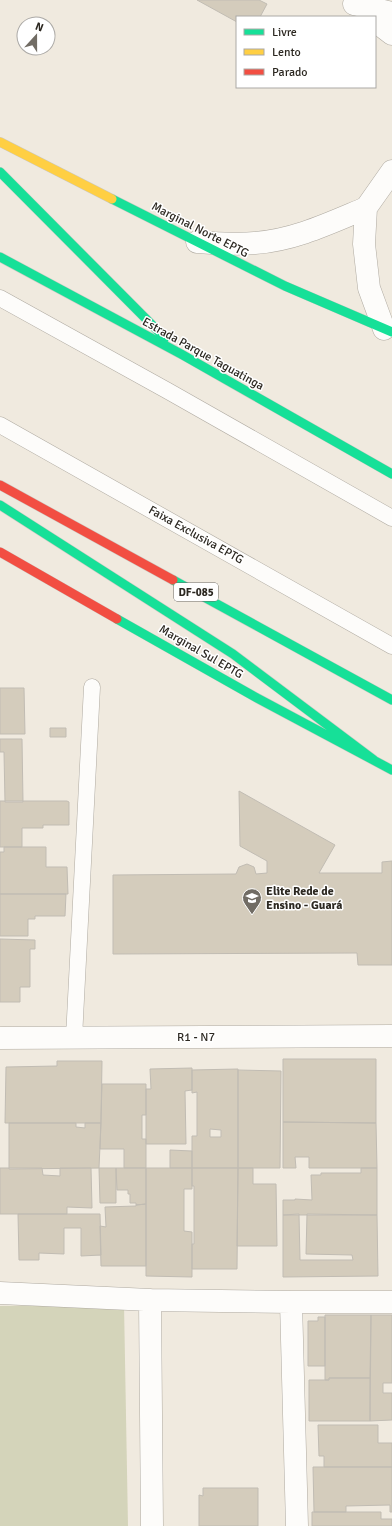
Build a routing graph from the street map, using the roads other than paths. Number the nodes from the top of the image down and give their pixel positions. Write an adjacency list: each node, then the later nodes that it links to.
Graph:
1 (350, 2): 2 (street)
2 (383, 12): 3 (street)
3 (392, 34)
4 (0, 142): 8 (main road, Marginal Norte EPTG)
5 (392, 171): 7 (street)
6 (0, 172): 12 (main road)
7 (366, 208): 8 (street); 11 (street)
8 (197, 242): 11 (main road, Marginal Norte EPTG)
9 (0, 257): 12 (main road, Estrada Parque Taguatinga)
10 (0, 298): 17 (lane)
11 (388, 330)
12 (181, 354): 14 (main road, Estrada Parque Taguatinga)
13 (0, 425): 19 (lane, Faixa Exclusiva EPTG)
14 (392, 474)
15 (0, 485): 21 (main road, DF-085)
16 (0, 505): 22 (main road)
17 (392, 518)
18 (0, 552): 22 (main road, Marginal Sul EPTG)
19 (392, 646)
20 (92, 687): 26 (lane)
21 (392, 700)
22 (374, 760): 23 (main road, Marginal Sul EPTG)
23 (392, 770)
24 (392, 1036): 26 (street, R1 - N7)
25 (0, 1038): 26 (street, R1 - N7)
26 (74, 1038)
27 (0, 1293): 28 (street)
28 (150, 1300): 29 (street); 31 (street)
29 (291, 1302): 30 (street); 32 (street)
30 (392, 1302)
31 (152, 1526)
32 (297, 1526)

